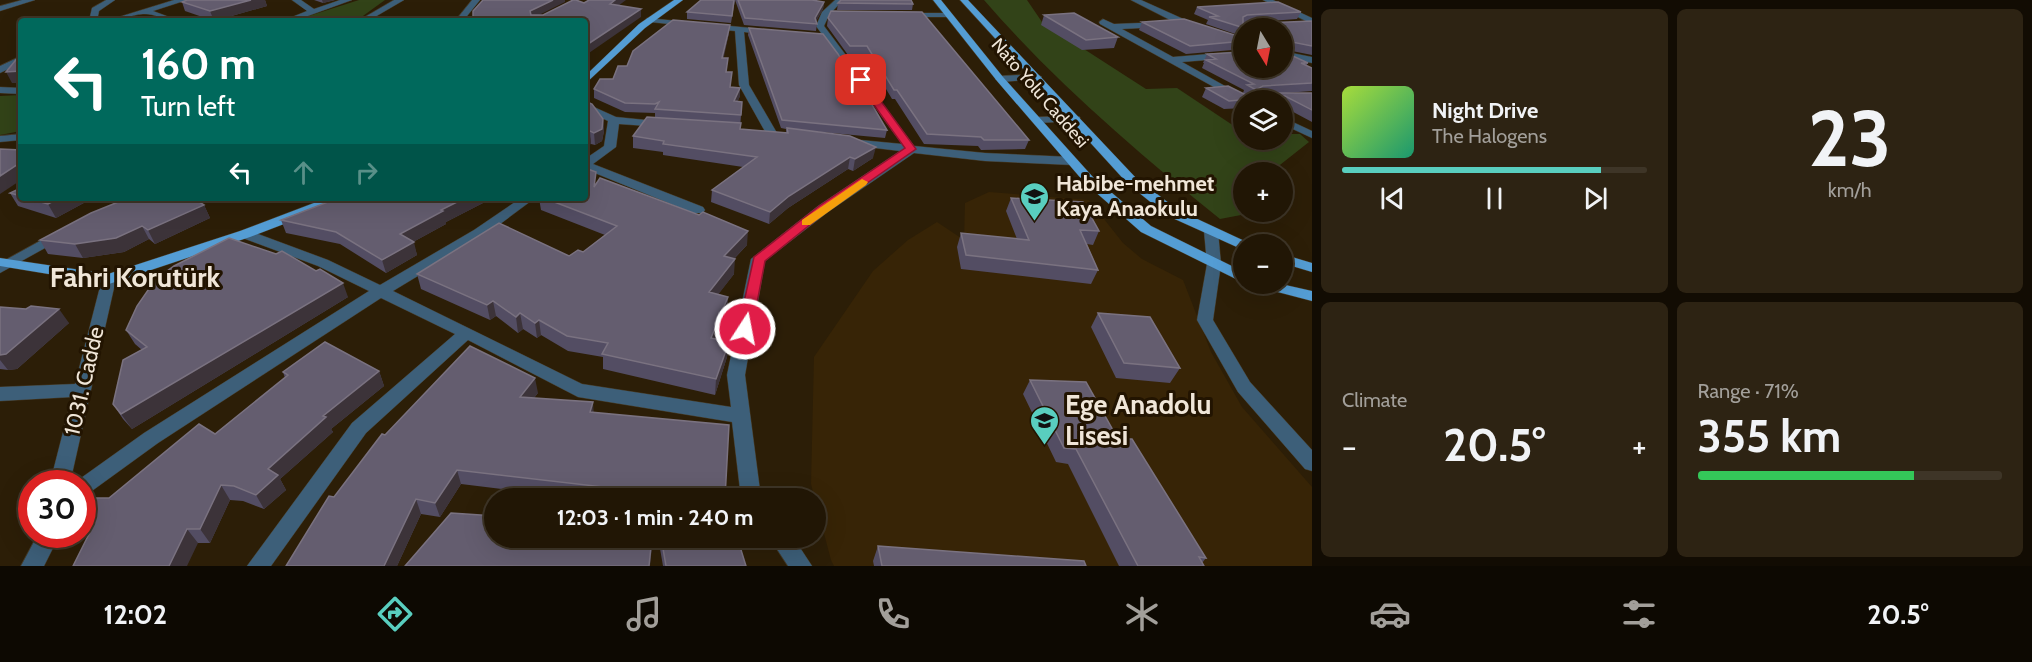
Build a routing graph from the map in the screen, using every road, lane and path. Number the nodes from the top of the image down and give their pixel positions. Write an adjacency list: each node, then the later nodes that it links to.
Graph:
1 (31, 0): 14 (street)
2 (111, 0): 19 (street)
3 (183, 0): 15 (street)
4 (296, 0): 16 (street)
5 (348, 0): 16 (street)
6 (400, 0): 23 (street)
7 (476, 0): 24 (street)
8 (679, 0): 25 (main road)
9 (937, 0): 18 (main road, Nato Yolu Caddesi)
10 (964, 0): 40 (main road)
11 (1136, 0): 27 (street)
12 (1267, 0): 28 (street)
13 (836, 7): 57 (street)
14 (0, 9)
15 (145, 11): 20 (street); 21 (street)
16 (312, 11): 22 (street)
17 (892, 15): 18 (street)
18 (948, 15): 42 (main road, Nato Yolu Caddesi)
19 (94, 18)
20 (120, 18)
21 (167, 18)
22 (294, 18)
23 (367, 18)
24 (461, 18)
25 (650, 20): 32 (street); 41 (main road)
26 (1103, 22): 30 (street)
27 (1184, 22): 30 (street); 31 (street)
28 (1312, 22): 29 (street)
29 (1293, 25)
30 (1113, 27): 37 (street)
31 (1203, 28)
32 (739, 29): 33 (street); 52 (street)
33 (782, 33)
34 (1233, 55): 37 (street)
35 (1293, 56): 36 (street)
36 (1311, 59)
37 (1171, 60): 45 (street)
38 (18, 61): 39 (street)
39 (0, 70)
40 (1037, 77): 42 (street); 47 (main road)
41 (588, 78)
42 (1000, 78): 49 (main road, Nato Yolu Caddesi)
43 (0, 90): 44 (street)
44 (18, 91)
45 (1233, 94)
46 (588, 107): 48 (street)
47 (1076, 119): 49 (street); 65 (main road)
48 (614, 120): 50 (street); 59 (street)
49 (1037, 120): 58 (main road, Nato Yolu Caddesi)
50 (678, 125)
51 (1293, 126): 53 (street)
52 (751, 131)
53 (1312, 135)
54 (18, 137): 55 (street)
55 (0, 139)
56 (836, 141): 57 (street)
57 (911, 149): 58 (street); 80 (street)
58 (1072, 161): 69 (main road, Nato Yolu Caddesi)
59 (588, 162)
60 (588, 165): 63 (street)
61 (331, 201): 66 (main road)
62 (525, 201): 74 (street)
63 (698, 210)
64 (68, 229): 70 (street)
65 (1210, 231): 67 (main road); 69 (street)
66 (245, 234): 73 (main road); 74 (street)
67 (1233, 240)
68 (1293, 262): 71 (main road)
69 (1214, 264): 72 (main road, Nato Yolu Caddesi); 81 (street)
70 (3, 265): 73 (main road)
71 (1312, 268)
72 (1233, 274)
73 (109, 279): 78 (street, 1031. Cadde)
74 (381, 291): 77 (street); 83 (street)
75 (1293, 291): 76 (main road)
76 (1312, 296)
77 (466, 333): 80 (street); 88 (street)
78 (82, 390): 79 (street); 82 (street, 1031. Cadde)
79 (0, 394)
80 (741, 416): 84 (street)
81 (1312, 464)
82 (63, 470)
83 (96, 477)
84 (750, 488)
85 (42, 548): 87 (street)
86 (788, 548): 89 (street)
87 (32, 566)
88 (258, 566)
89 (801, 566)

